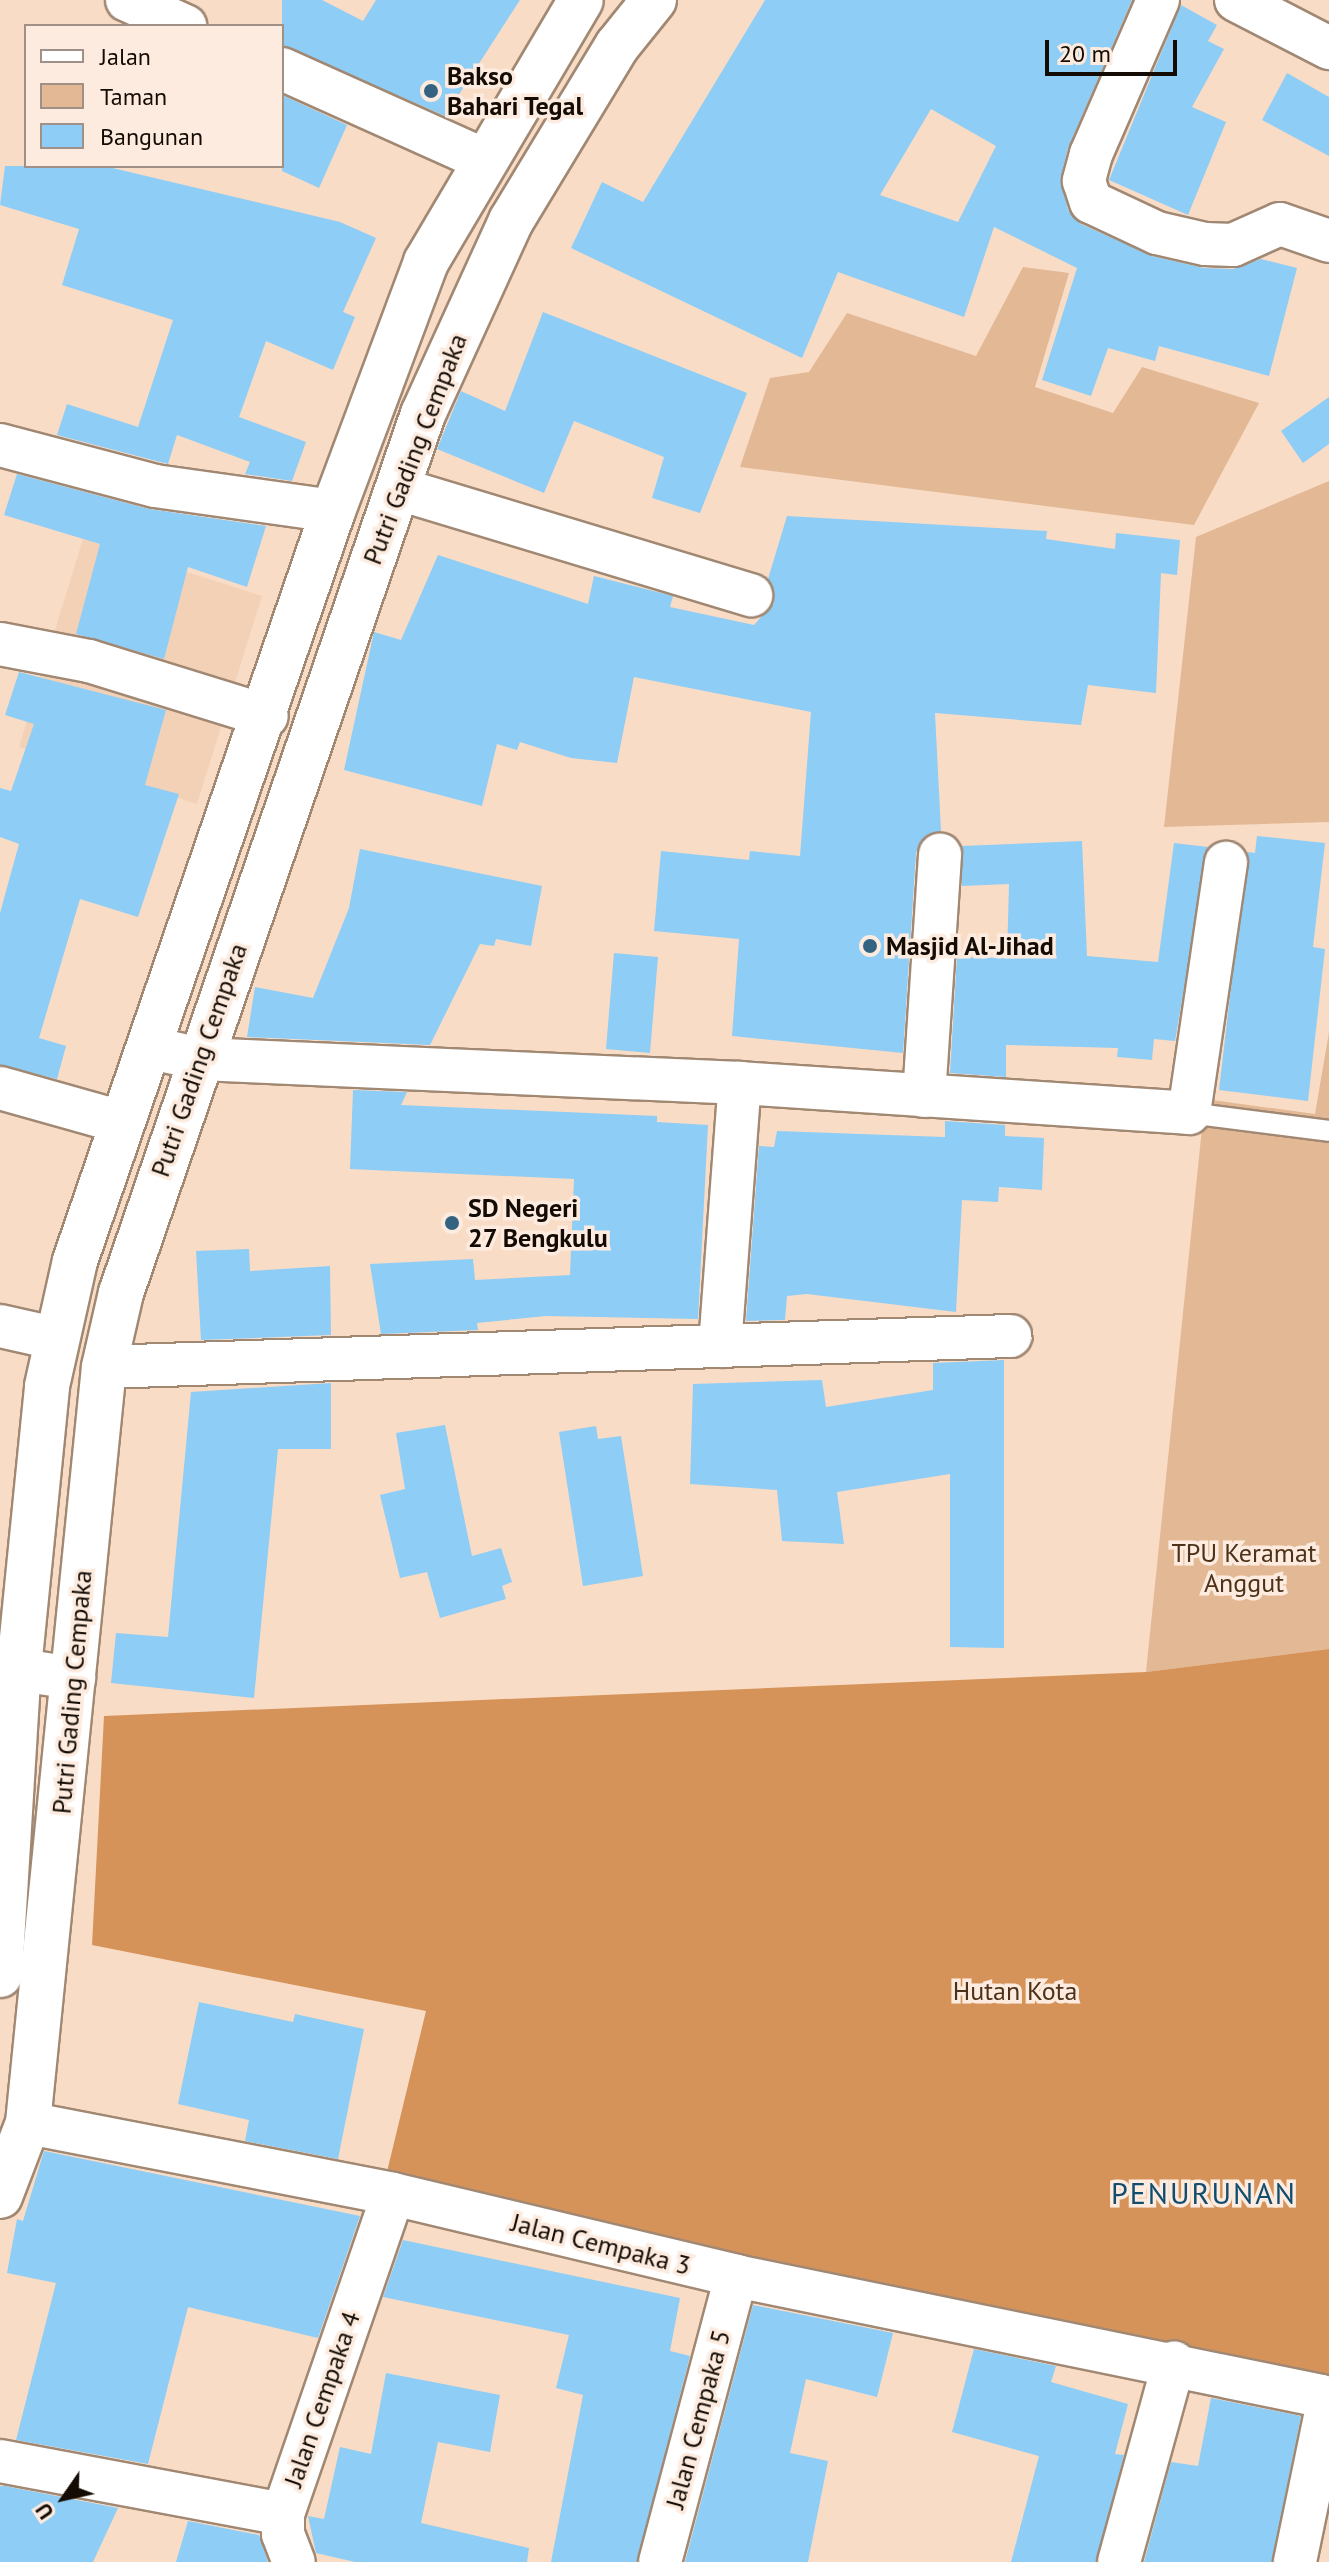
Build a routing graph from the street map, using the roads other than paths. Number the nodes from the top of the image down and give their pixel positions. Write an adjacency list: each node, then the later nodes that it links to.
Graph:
1 (127, 0): 6 (street)
2 (581, 0): 9 (street, Putri Gading Cempaka)
3 (654, 0): 12 (street, Putri Gading Cempaka)
4 (1158, 0): 10 (street)
5 (1236, 0): 7 (street)
6 (181, 24)
7 (1329, 48)
8 (284, 70): 9 (street)
9 (482, 159): 13 (street, Putri Gading Cempaka)
10 (1329, 241)
11 (0, 445): 13 (street)
12 (399, 489): 14 (street); 20 (street, Putri Gading Cempaka)
13 (333, 511): 16 (street, Putri Gading Cempaka)
14 (751, 595)
15 (0, 644): 16 (street)
16 (267, 716): 19 (street, Putri Gading Cempaka)
17 (940, 855): 23 (street)
18 (1226, 863): 24 (street)
19 (151, 1048): 20 (street); 25 (street, Putri Gading Cempaka)
20 (201, 1059): 21 (street); 31 (street, Putri Gading Cempaka)
21 (740, 1083): 23 (street); 30 (street)
22 (0, 1088): 25 (street)
23 (924, 1096): 24 (street)
24 (1189, 1113): 26 (lane)
25 (121, 1122): 29 (street, Putri Gading Cempaka)
26 (1329, 1131)
27 (0, 1326): 29 (street)
28 (1010, 1336): 30 (street)
29 (58, 1339): 32 (street, Putri Gading Cempaka)
30 (720, 1346): 31 (street)
31 (104, 1367): 33 (street, Putri Gading Cempaka)
32 (10, 1668): 33 (street); 34 (street, Putri Gading Cempaka)
33 (74, 1678): 35 (street, Putri Gading Cempaka)
34 (0, 1975)
35 (28, 2123): 36 (street, Jalan Cempaka 3); 37 (street, Putri Gading Cempaka)
36 (393, 2194): 38 (street, Jalan Cempaka 3); 41 (street, Jalan Cempaka 4)
37 (0, 2196)
38 (736, 2276): 39 (street, Jalan Cempaka 3); 43 (street, Jalan Cempaka 5)
39 (1174, 2362): 44 (street); 45 (street, Jalan Cempaka 3)
40 (0, 2461): 41 (street, Jalan Cempaka 4)
41 (283, 2514): 42 (street)
42 (294, 2562)
43 (660, 2562)
44 (1119, 2562)
45 (1295, 2562)

